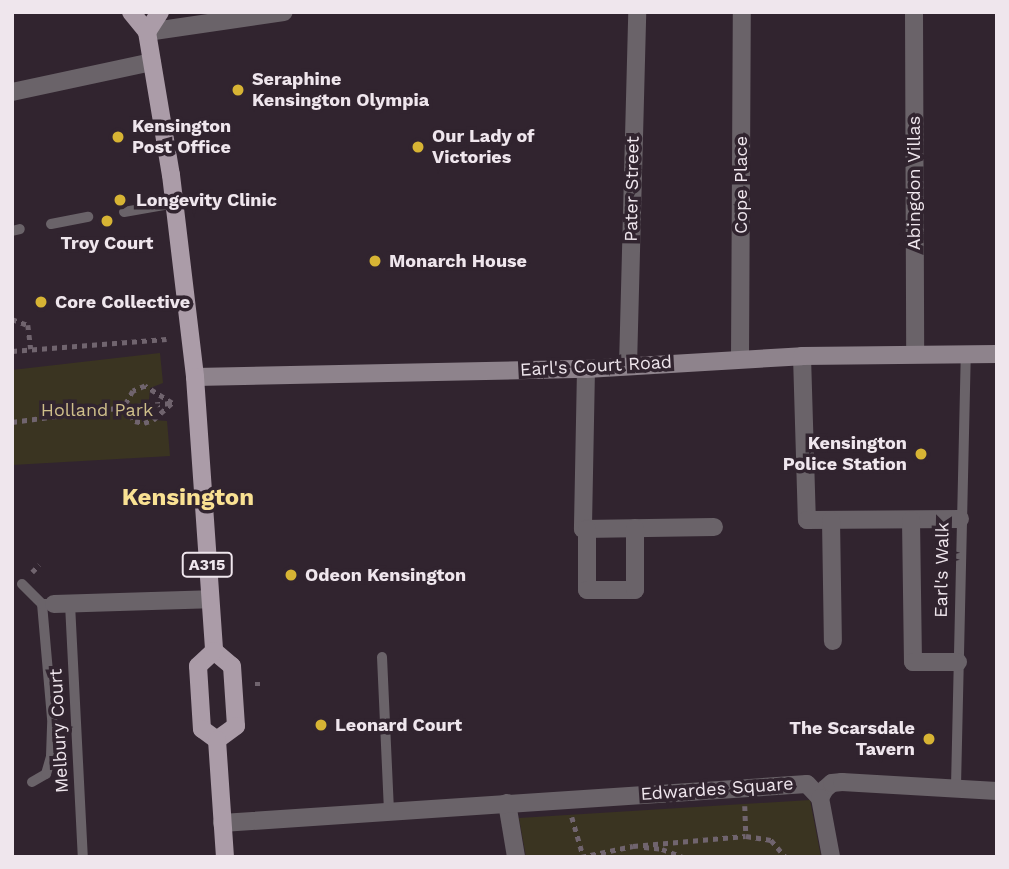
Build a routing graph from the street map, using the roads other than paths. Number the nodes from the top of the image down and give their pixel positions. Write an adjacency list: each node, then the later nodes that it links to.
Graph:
1 (131, 12): 7 (main road, A315)
2 (160, 12): 7 (main road)
3 (284, 12): 7 (street)
4 (637, 12): 19 (street, Pater Street)
5 (742, 12): 18 (street, Cope Place)
6 (914, 12): 14 (street, Abingdon Villas)
7 (147, 32): 8 (main road, A315)
8 (152, 62): 9 (street); 10 (main road, A315)
9 (12, 92)
10 (175, 203): 11 (lane); 21 (main road, A315)
11 (124, 212)
12 (88, 218): 13 (lane)
13 (51, 224)
14 (915, 354): 16 (main road, Earl's Court Road); 17 (main road, Earl's Court Road)
15 (997, 354): 16 (main road, Earl's Court Road)
16 (966, 355): 22 (lane, Earl's Walk)
17 (802, 356): 18 (main road, Earl's Court Road); 23 (street)
18 (740, 358): 19 (main road, Earl's Court Road)
19 (628, 366): 20 (main road, Earl's Court Road)
20 (586, 369): 21 (main road, Earl's Court Road); 27 (street)
21 (195, 377): 29 (main road, A315)
22 (960, 519): 24 (street); 34 (lane, Earl's Walk)
23 (831, 520): 24 (street); 31 (street)
24 (911, 520): 34 (street)
25 (714, 527): 26 (street)
26 (635, 528): 27 (street); 27 (street)
27 (587, 529)
28 (22, 584): 30 (lane)
29 (209, 599): 30 (street); 32 (main road, A315)
30 (55, 604): 36 (lane); 43 (lane, Melbury Court)
31 (833, 641)
32 (214, 652): 35 (main road); 35 (main road)
33 (382, 657): 41 (lane)
34 (958, 662): 37 (lane, Earl's Walk)
35 (217, 740): 42 (main road)
36 (32, 782)
37 (956, 786): 38 (street); 39 (street)
38 (997, 791)
39 (820, 798): 40 (street, Edwardes Square); 46 (street)
40 (507, 803): 41 (street, Edwardes Square); 45 (street)
41 (389, 811): 42 (street, Edwardes Square)
42 (222, 822): 44 (main road)
43 (83, 857)
44 (225, 857)
45 (516, 857)
46 (831, 857)

